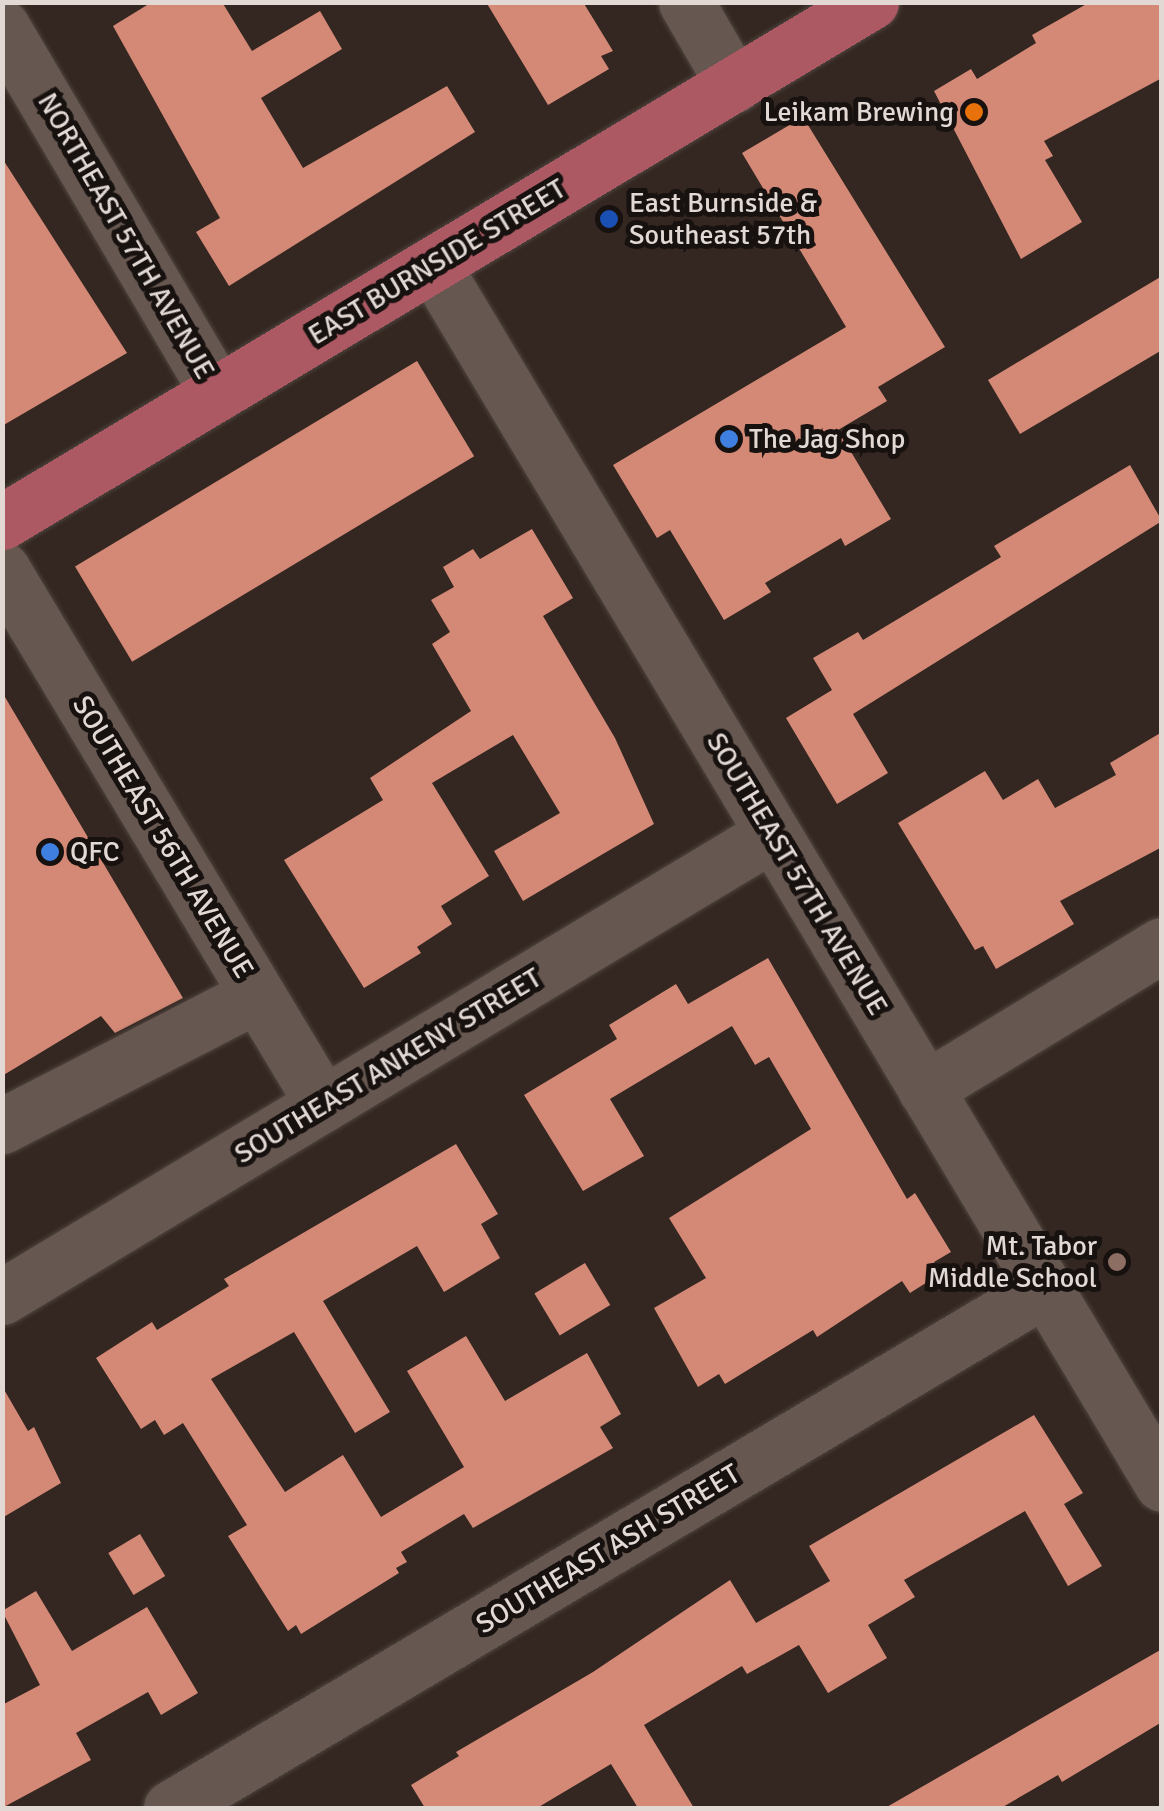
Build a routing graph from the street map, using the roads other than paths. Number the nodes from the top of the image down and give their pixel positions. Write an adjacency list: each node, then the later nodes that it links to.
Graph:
1 (686, 2): 4 (street)
2 (871, 2): 4 (main road, EAST BURNSIDE STREET)
3 (2, 27): 6 (street, NORTHEAST 57TH AVENUE)
4 (734, 85): 5 (main road, EAST BURNSIDE STREET)
5 (432, 264): 6 (main road, EAST BURNSIDE STREET); 9 (street, SOUTHEAST 57TH AVENUE)
6 (218, 393): 7 (main road, EAST BURNSIDE STREET)
7 (2, 522)
8 (2, 569): 11 (street, SOUTHEAST 56TH AVENUE)
9 (772, 834): 12 (street, SOUTHEAST 57TH AVENUE); 13 (street, SOUTHEAST ANKENY STREET)
10 (1162, 945): 12 (street)
11 (257, 995): 13 (street, SOUTHEAST 56TH AVENUE); 14 (street)
12 (925, 1089): 15 (street, SOUTHEAST 57TH AVENUE)
13 (323, 1104): 16 (street, SOUTHEAST ANKENY STREET)
14 (2, 1126)
15 (1045, 1290): 17 (street, SOUTHEAST 57TH AVENUE); 18 (street, SOUTHEAST ASH STREET)
16 (2, 1298)
17 (1162, 1484)
18 (171, 1808)

